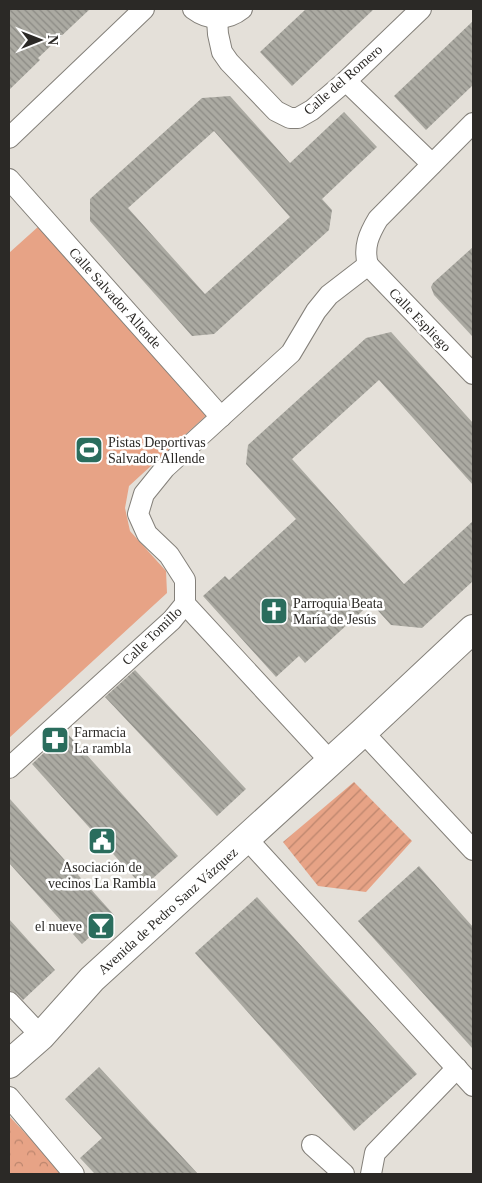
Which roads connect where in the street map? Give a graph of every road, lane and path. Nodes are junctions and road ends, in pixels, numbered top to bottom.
1 (144, 9) edge
2 (193, 9) edge
3 (242, 9) edge
4 (421, 9) edge
5 (217, 19) junction
6 (346, 81) junction
7 (473, 123) edge
8 (9, 138) edge
9 (432, 164) junction
10 (9, 179) edge
11 (368, 265) junction
12 (473, 374) edge
13 (221, 417) junction
14 (185, 604) junction
15 (473, 629) edge
16 (363, 732) junction
17 (331, 762) junction
18 (9, 768) edge
19 (247, 839) junction
20 (473, 850) edge
21 (9, 1002) edge
22 (41, 1036) junction
23 (9, 1064) edge
24 (457, 1068) junction
25 (473, 1086) edge
26 (9, 1097) edge
27 (312, 1146) dead end
28 (74, 1174) edge
29 (344, 1174) edge
30 (371, 1174) edge

1 - 8 street
2 - 5 street
3 - 5 street
4 - 6 street, Calle del Romero
5 - 6 street, Calle del Romero
6 - 9 street
7 - 9 street
9 - 11 street
10 - 13 street, Calle Salvador Allende
11 - 12 street, Calle Espliego
11 - 13 street, Calle Tomillo
13 - 14 street, Calle Tomillo
14 - 17 street
14 - 18 street, Calle Tomillo
15 - 16 street, Avenida de Pedro Sanz Vázquez
16 - 17 street, Avenida de Pedro Sanz Vázquez
16 - 20 street
17 - 19 street, Avenida de Pedro Sanz Vázquez
19 - 22 street, Avenida de Pedro Sanz Vázquez
19 - 24 street
21 - 22 street
22 - 23 street, Avenida de Pedro Sanz Vázquez
24 - 25 street
24 - 30 street
26 - 28 street
27 - 29 street

